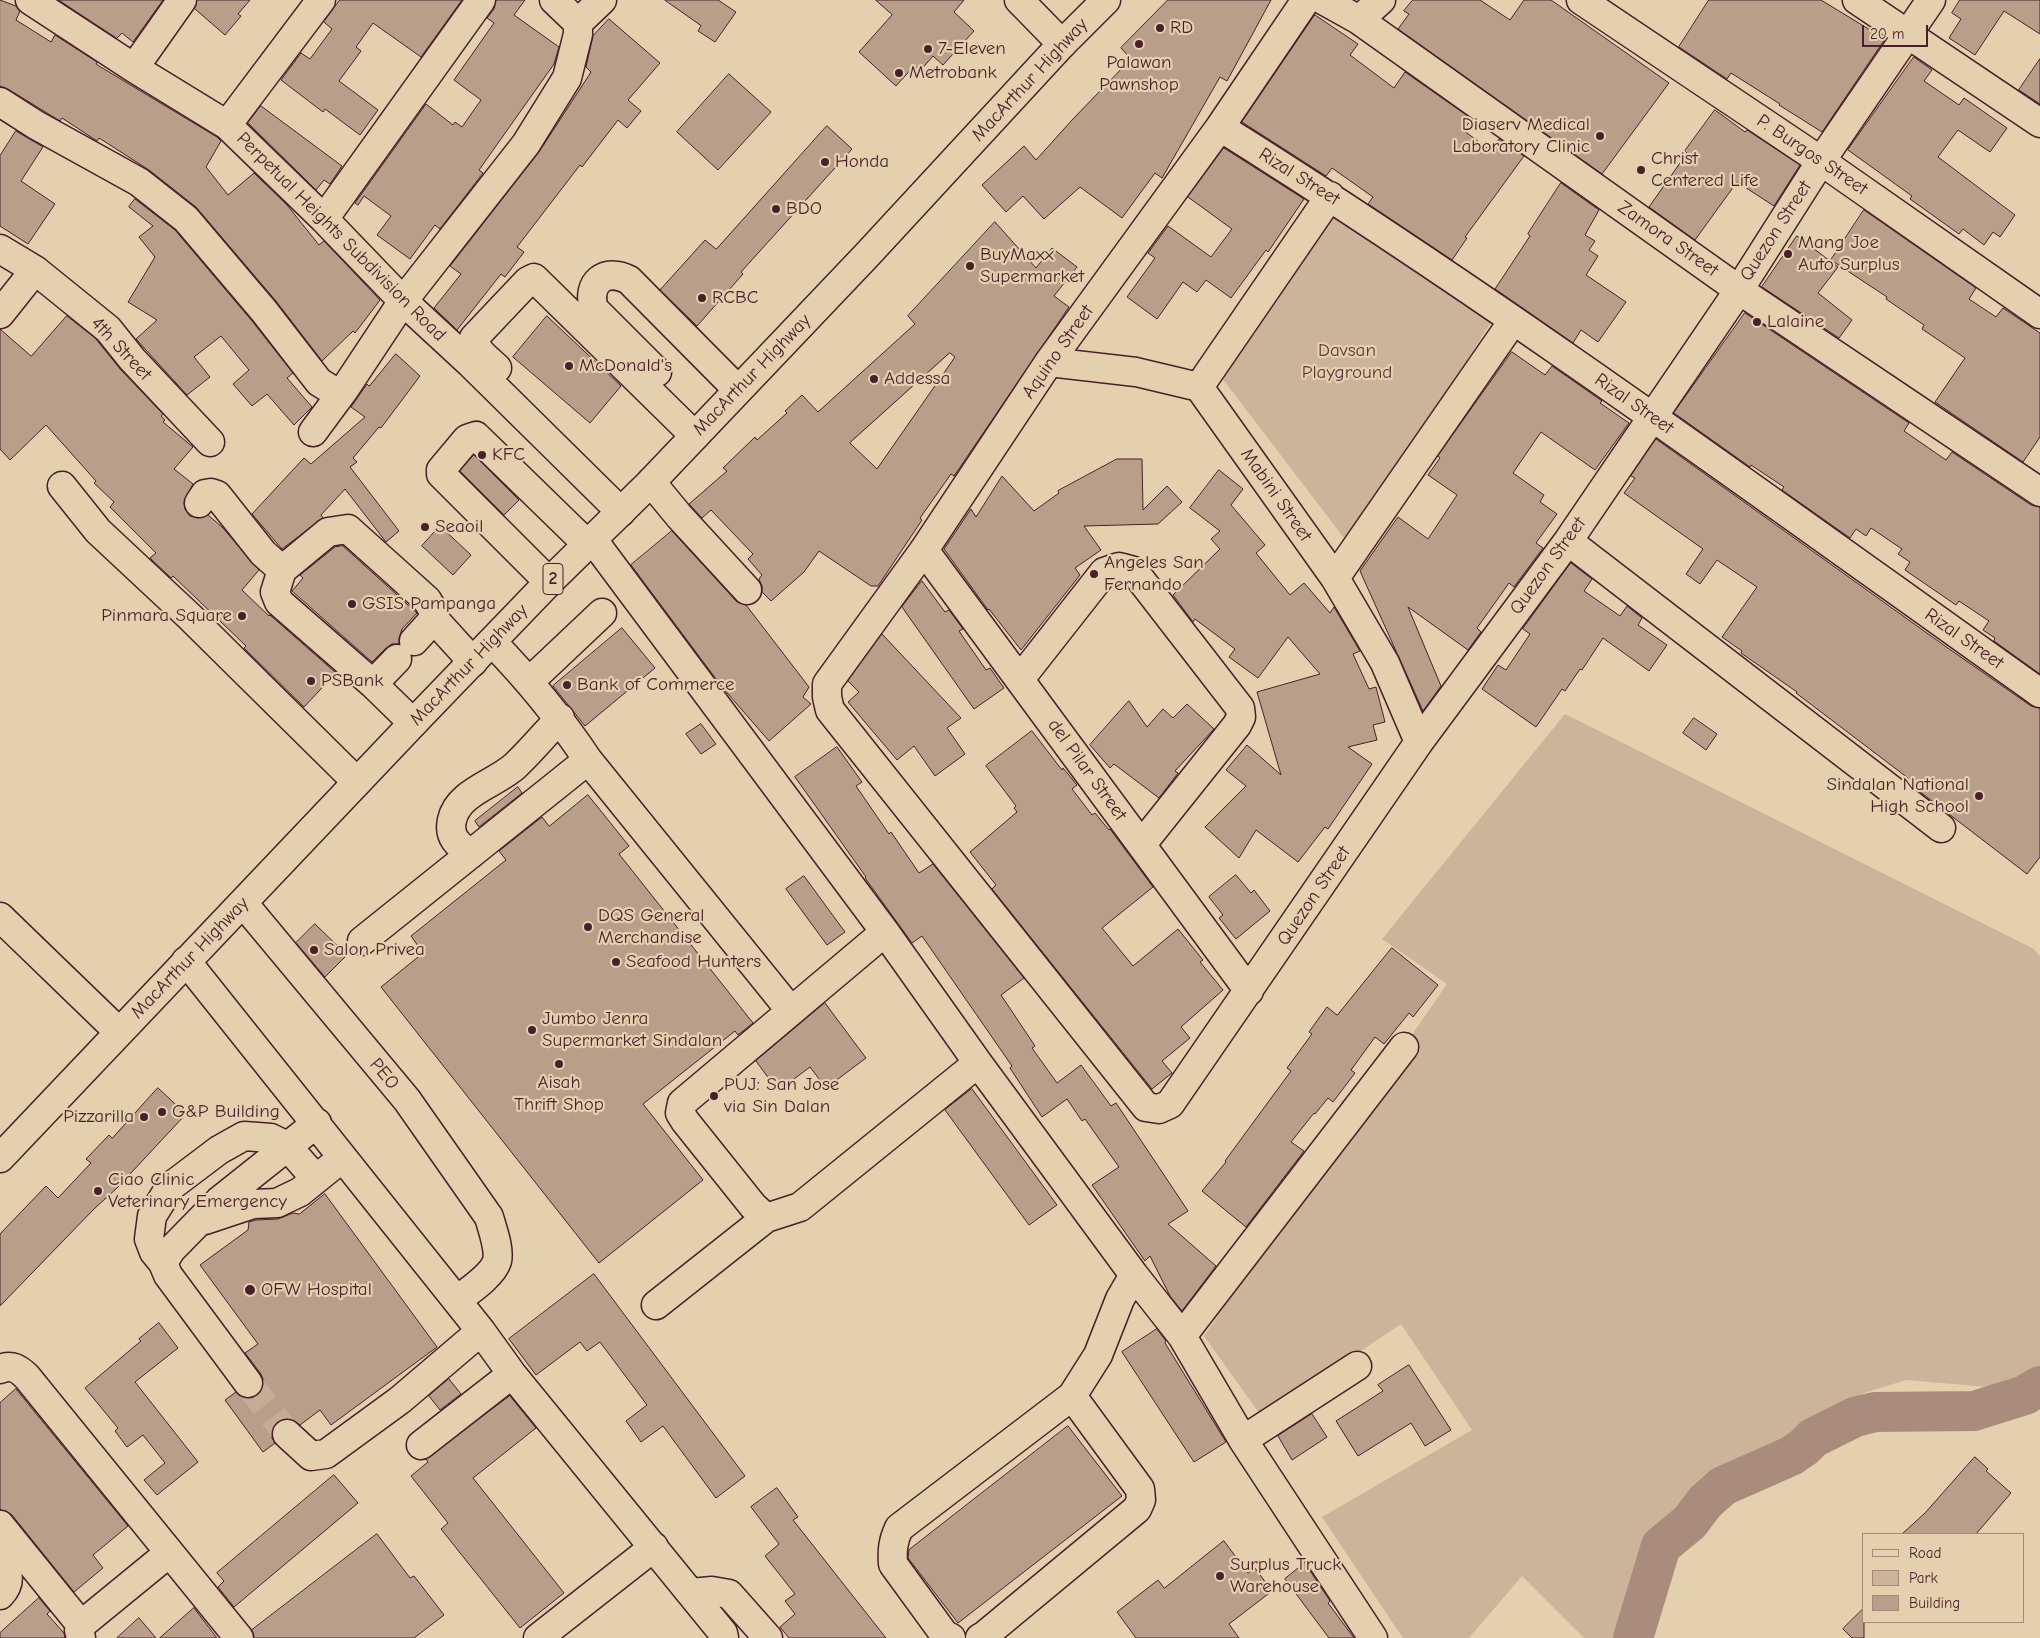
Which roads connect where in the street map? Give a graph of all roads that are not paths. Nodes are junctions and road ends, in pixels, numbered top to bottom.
1 (33, 0) edge
2 (182, 0) edge
3 (321, 0) edge
4 (481, 0) edge
5 (554, 0) edge
6 (602, 0) edge
7 (1019, 0) edge
8 (1106, 0) edge
9 (1306, 0) edge
10 (1323, 0) edge
11 (1381, 0) edge
12 (1581, 0) edge
13 (1857, 0) edge
14 (1931, 0) edge
15 (1359, 20) junction
16 (578, 23) junction
17 (1909, 34) junction
18 (1062, 44) junction
19 (134, 68) junction
20 (0, 102) edge
21 (2040, 123) edge
22 (228, 125) junction
23 (1220, 127) junction
24 (1821, 161) junction
25 (1330, 196) junction
26 (324, 219) junction
27 (0, 249) edge
28 (35, 270) junction
29 (1739, 290) junction
30 (404, 301) junction
31 (0, 314) edge
32 (2040, 314) edge
33 (1513, 321) junction
34 (1049, 362) junction
35 (1199, 386) junction
36 (344, 390) junction
37 (738, 390) junction
38 (1652, 417) junction
39 (701, 429) junction
40 (313, 432) dead end
41 (210, 442) dead end
42 (651, 482) junction
43 (62, 486) dead end
44 (2040, 492) edge
45 (199, 503) dead end
46 (626, 507) junction
47 (1568, 541) junction
48 (590, 542) junction
49 (924, 550) junction
50 (282, 570) junction
51 (1335, 578) junction
52 (550, 582) junction
53 (747, 590) dead end
54 (602, 613) dead end
55 (434, 619) junction
56 (492, 642) junction
57 (472, 662) junction
58 (1020, 679) junction
59 (530, 681) junction
60 (373, 684) junction
61 (2040, 693) edge
62 (560, 718) junction
63 (413, 723) junction
64 (1419, 742) junction
65 (588, 760) junction
66 (514, 767) junction
67 (357, 782) junction
68 (539, 799) junction
69 (1941, 828) dead end
70 (1142, 844) junction
71 (471, 854) junction
72 (243, 903) junction
73 (0, 917) edge
74 (885, 932) junction
75 (362, 941) dead end
76 (186, 961) junction
77 (1249, 991) junction
78 (791, 1011) junction
79 (119, 1032) junction
80 (1404, 1047) dead end
81 (978, 1063) junction
82 (1146, 1107) joint
83 (317, 1123) junction
84 (287, 1146) junction
85 (344, 1157) junction
86 (0, 1158) edge
87 (316, 1179) junction
88 (766, 1218) junction
89 (198, 1222) junction
90 (163, 1263) junction
91 (1134, 1276) junction
92 (457, 1300) junction
93 (656, 1305) dead end
94 (481, 1331) junction
95 (1182, 1336) junction
96 (1357, 1366) dead end
97 (0, 1369) edge
98 (512, 1374) junction
99 (248, 1383) tunnel mouth
100 (1072, 1396) junction
101 (287, 1434) tunnel mouth
102 (1243, 1440) junction
103 (421, 1445) dead end
104 (0, 1525) edge
105 (654, 1546) junction
106 (169, 1553) junction
107 (0, 1560) edge
108 (691, 1593) junction
109 (0, 1595) edge
110 (81, 1631) edge
111 (239, 1638) edge
112 (538, 1638) edge
113 (724, 1638) edge
114 (768, 1638) edge
115 (951, 1638) edge
116 (980, 1638) edge
117 (1373, 1638) edge

1 - 19 main road, Perpetual Heights Subdivision Road
2 - 19 main road
3 - 22 main road
4 - 26 main road
5 - 16 main road
6 - 16 main road
7 - 18 main road
8 - 18 main road, MacArthur Highway / 2
9 - 23 main road, Aquino Street
10 - 15 main road, Zamora Street
11 - 15 main road
12 - 24 main road, P. Burgos Street
13 - 17 main road
14 - 17 main road, Quezon Street
15 - 29 main road, Zamora Street
16 - 30 main road
17 - 21 main road
17 - 24 main road, Quezon Street
18 - 37 main road, MacArthur Highway / 2
19 - 22 main road, Perpetual Heights Subdivision Road
20 - 36 main road
22 - 26 main road, Perpetual Heights Subdivision Road
23 - 25 main road, Rizal Street
23 - 34 main road, Aquino Street
24 - 29 main road, Quezon Street
24 - 32 main road, P. Burgos Street
25 - 33 main road, Rizal Street
25 - 35 main road
26 - 30 main road, Perpetual Heights Subdivision Road
27 - 28 main road, 4th Street
28 - 31 main road
28 - 41 main road, 4th Street
29 - 38 main road, Quezon Street
29 - 44 main road, Zamora Street
30 - 36 main road
30 - 46 main road, Perpetual Heights Subdivision Road
33 - 38 main road, Rizal Street
33 - 51 main road
34 - 35 main road
34 - 49 main road, Aquino Street
35 - 51 main road, Mabini Street
36 - 40 main road
37 - 39 main road, MacArthur Highway / 2
37 - 39 main road
38 - 47 main road, Quezon Street
38 - 61 main road, Rizal Street
39 - 42 main road, MacArthur Highway / 2
39 - 46 main road
42 - 46 main road, MacArthur Highway / 2
42 - 53 main road
43 - 67 main road
45 - 50 main road
46 - 48 main road, MacArthur Highway / 2
47 - 64 main road, Quezon Street
47 - 69 main road
48 - 52 main road, MacArthur Highway / 2
48 - 52 main road
48 - 74 main road
49 - 58 main road, del Pilar Street
49 - 82 main road, Aquino Street
50 - 55 main road
50 - 60 main road
51 - 64 main road, Mabini Street
52 - 56 main road, MacArthur Highway / 2
54 - 59 main road
55 - 57 main road
55 - 60 main road
56 - 57 main road, MacArthur Highway / 2
56 - 59 main road
57 - 63 main road, MacArthur Highway / 2
58 - 70 main road, del Pilar Street
58 - 70 main road
59 - 62 main road
60 - 63 main road
62 - 65 main road
62 - 66 main road
63 - 67 main road, MacArthur Highway / 2
64 - 77 main road, Quezon Street
65 - 68 main road
65 - 78 main road
66 - 68 main road
66 - 71 main road
67 - 72 main road, MacArthur Highway / 2
68 - 71 main road
70 - 77 main road, del Pilar Street
71 - 75 main road
72 - 76 main road, MacArthur Highway / 2
72 - 92 main road, PEO
73 - 79 main road
74 - 78 main road
74 - 81 main road
76 - 79 main road, MacArthur Highway / 2
76 - 83 main road
77 - 82 main road, Quezon Street
78 - 88 main road
79 - 86 main road, MacArthur Highway / 2
80 - 95 main road
81 - 88 main road
81 - 91 main road
83 - 84 main road
83 - 85 main road
84 - 87 main road
84 - 89 main road
84 - 90 main road
85 - 87 main road
85 - 92 main road
87 - 89 main road
88 - 93 main road
89 - 90 main road
90 - 99 main road
91 - 95 main road
91 - 100 main road
92 - 94 main road
94 - 98 main road
94 - 101 main road
95 - 102 main road
96 - 102 main road
97 - 106 main road
98 - 103 main road
98 - 105 main road
100 - 115 main road
100 - 116 main road
102 - 117 main road
104 - 110 main road
105 - 108 main road
105 - 112 main road
106 - 110 main road
106 - 111 main road
107 - 109 main road
108 - 113 main road
108 - 114 main road

